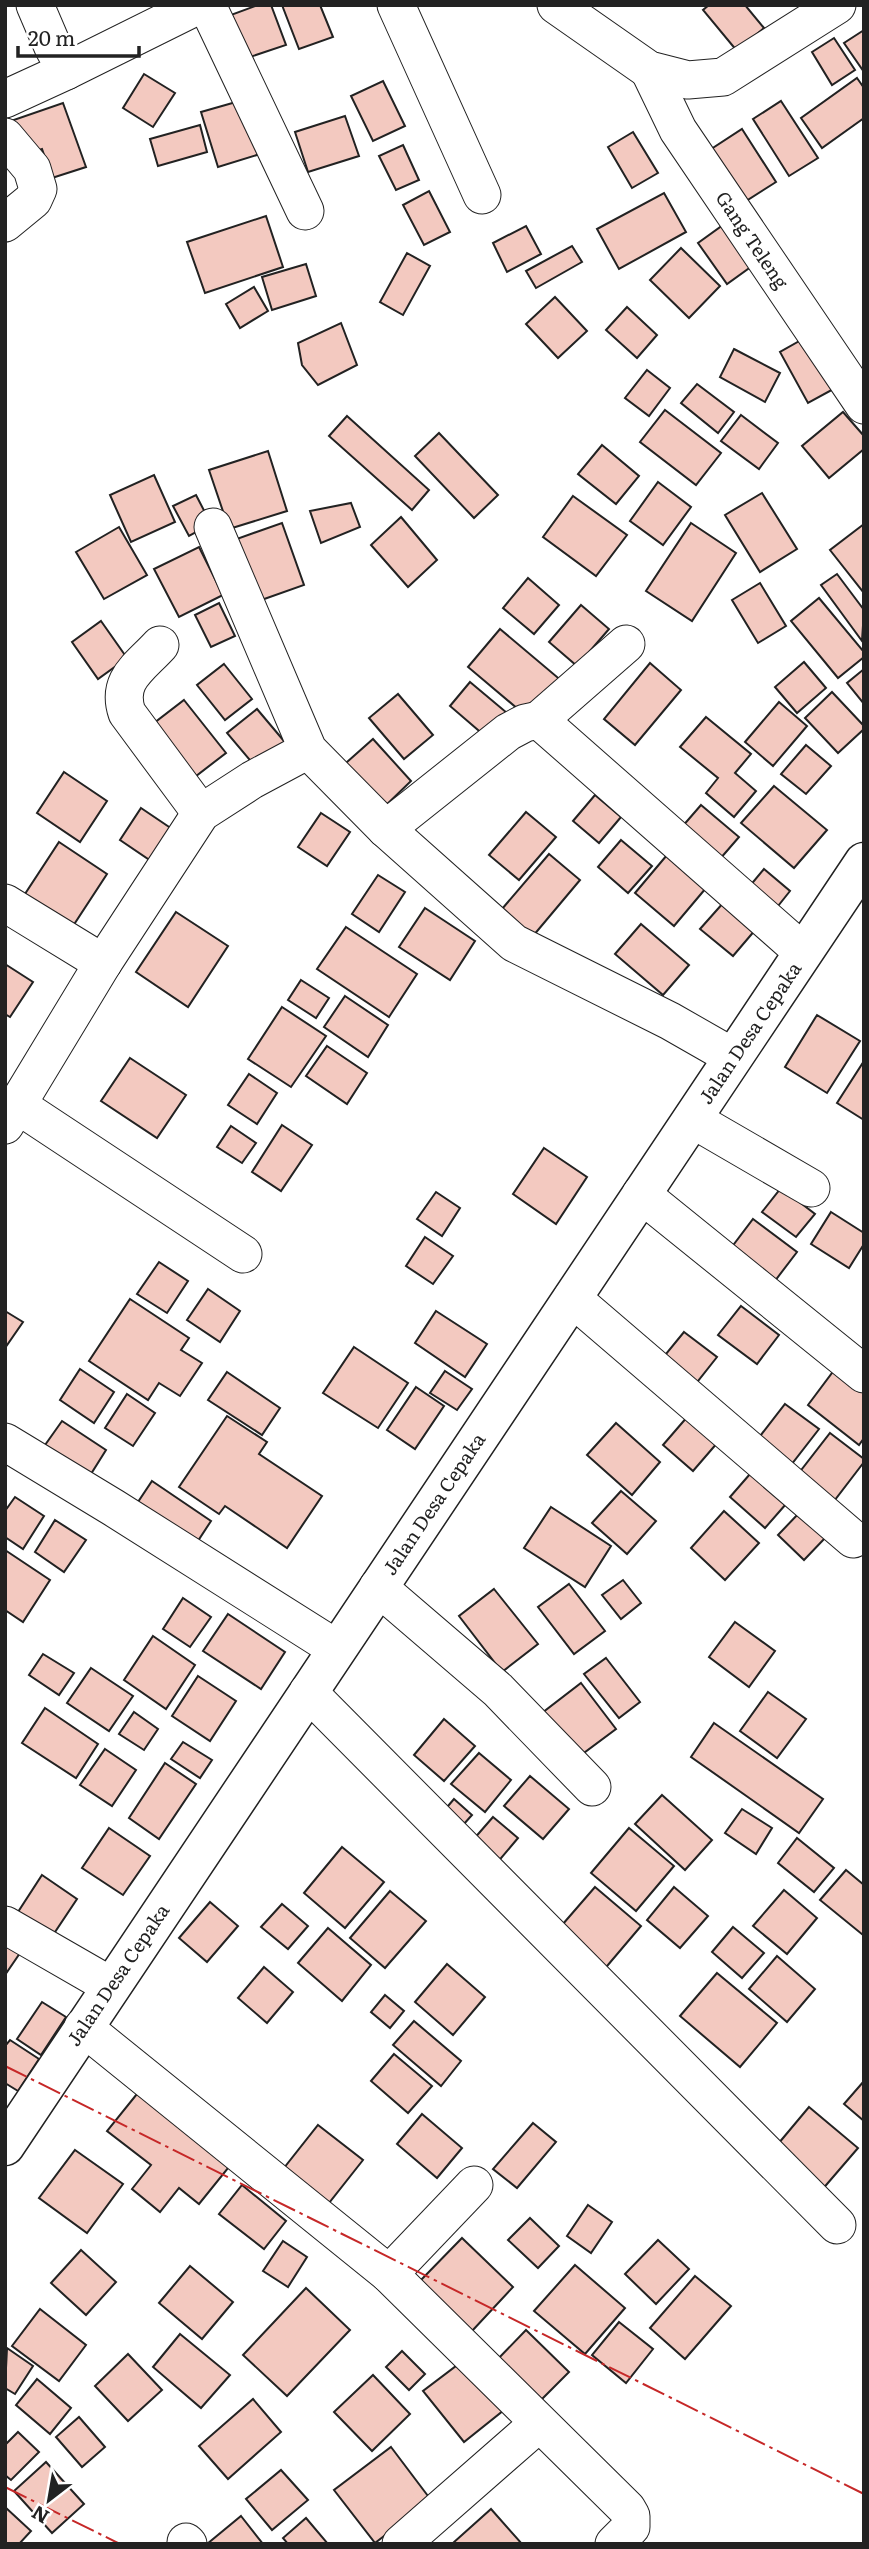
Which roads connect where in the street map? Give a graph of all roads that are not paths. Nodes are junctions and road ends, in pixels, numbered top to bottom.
1 (35, 5) edge
2 (199, 5) edge
3 (207, 5) edge
4 (396, 5) edge
5 (556, 5) edge
6 (837, 5) edge
7 (649, 69) junction
8 (66, 71) junction
9 (5, 99) edge
10 (5, 137) edge
11 (482, 195) dead end
12 (305, 211) dead end
13 (5, 223) edge
14 (864, 405) edge
15 (214, 527) dead end
16 (160, 645) dead end
17 (626, 645) dead end
18 (539, 720) junction
19 (307, 750) junction
20 (201, 813) junction
21 (386, 829) junction
22 (859, 880) edge
23 (5, 903) edge
24 (803, 953) junction
25 (103, 963) junction
26 (733, 1057) junction
27 (12, 1115) edge
28 (692, 1119) junction
29 (811, 1188) dead end
30 (641, 1194) junction
31 (243, 1254) dead end
32 (572, 1298) junction
33 (864, 1374) edge
34 (5, 1442) edge
35 (853, 1539) dead end
36 (378, 1587) junction
37 (337, 1649) junction
38 (308, 1692) junction
39 (592, 1787) dead end
40 (5, 1925) edge
41 (111, 1986) junction
42 (83, 2027) junction
43 (5, 2146) edge
44 (474, 2185) dead end
45 (837, 2225) dead end
46 (389, 2274) junction
47 (538, 2424) junction
48 (401, 2544) edge
49 (614, 2544) edge

1 - 8 street
2 - 8 street
3 - 12 street
4 - 11 street
5 - 7 street
6 - 7 street
7 - 14 street, Gang Teleng
8 - 9 street
10 - 13 street
15 - 19 street
16 - 20 street
17 - 18 street
18 - 21 street
18 - 24 street
19 - 20 street
19 - 21 street
20 - 25 street
21 - 26 street
22 - 24 street, Jalan Desa Cepaka
23 - 25 street
24 - 26 street, Jalan Desa Cepaka
25 - 27 street
26 - 28 street, Jalan Desa Cepaka
27 - 31 street
28 - 29 street
28 - 30 street, Jalan Desa Cepaka
30 - 32 street, Jalan Desa Cepaka
30 - 33 street
32 - 35 street
32 - 36 street, Jalan Desa Cepaka
34 - 37 street
36 - 37 street, Jalan Desa Cepaka
36 - 39 street
37 - 38 street, Jalan Desa Cepaka
38 - 41 street, Jalan Desa Cepaka
38 - 45 street
40 - 41 street
41 - 42 street, Jalan Desa Cepaka
42 - 43 street, Jalan Desa Cepaka
42 - 46 street
44 - 46 street
46 - 47 street
47 - 48 street
47 - 49 street

